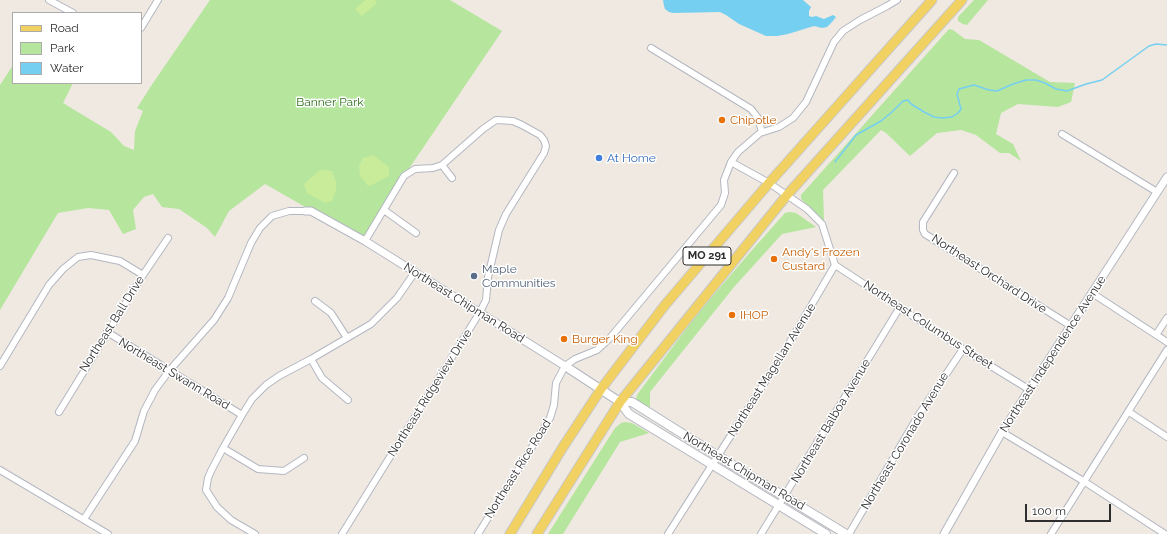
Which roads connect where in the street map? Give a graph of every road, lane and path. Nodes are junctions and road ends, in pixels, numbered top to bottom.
1 (49, 0) edge
2 (158, 0) edge
3 (897, 0) edge
4 (932, 0) edge
5 (962, 0) edge
6 (71, 12) edge
7 (142, 26) edge
8 (651, 48) dead end
9 (762, 132) junction
10 (1062, 134) dead end
11 (731, 162) junction
12 (442, 165) junction
13 (954, 173) dead end
14 (1167, 177) edge
15 (452, 178) dead end
16 (769, 183) junction
17 (1157, 192) junction
18 (787, 195) junction
19 (384, 210) junction
20 (305, 211) joint
21 (416, 233) dead end
22 (168, 238) dead end
23 (365, 241) junction
24 (835, 265) junction
25 (415, 272) junction
26 (143, 275) junction
27 (1092, 293) junction
28 (315, 301) dead end
29 (900, 307) junction
30 (480, 312) junction
31 (1167, 318) edge
32 (1071, 326) junction
33 (107, 332) junction
34 (1156, 335) junction
35 (347, 338) junction
36 (1167, 342) edge
37 (963, 349) junction
38 (1167, 350) edge
39 (311, 359) junction
40 (0, 366) edge
41 (566, 366) junction
42 (169, 371) junction
43 (601, 389) junction
44 (1030, 390) junction
45 (348, 400) dead end
46 (620, 402) junction
47 (58, 412) dead end
48 (1129, 412) junction
49 (242, 414) junction
50 (677, 430) junction
51 (1002, 432) junction
52 (1167, 437) edge
53 (671, 440) junction
54 (223, 448) junction
55 (718, 456) junction
56 (304, 458) dead end
57 (713, 465) junction
58 (0, 470) edge
59 (1085, 482) junction
60 (785, 496) junction
61 (779, 505) junction
62 (84, 519) junction
63 (108, 534) edge
64 (255, 534) edge
65 (342, 534) edge
66 (478, 534) edge
67 (510, 534) edge
68 (537, 534) edge
69 (668, 534) edge
70 (761, 534) edge
71 (826, 534) edge
72 (848, 534) edge
73 (944, 534) edge
74 (1051, 534) edge
75 (1165, 534) edge

1 - 6 street
2 - 7 street
3 - 9 street, Northeast Rice Road
4 - 16 main road, MO 291
5 - 18 main road, MO 291
8 - 9 street
9 - 11 street, Northeast Rice Road
10 - 17 street
11 - 16 street
11 - 41 street, Northeast Rice Road
12 - 15 street
12 - 19 street
12 - 30 street, Northeast Ridgeview Drive
13 - 32 street, Northeast Orchard Drive
14 - 17 street, Northeast Independence Avenue
16 - 18 street
16 - 43 main road, MO 291
17 - 27 street, Northeast Independence Avenue
18 - 24 street
18 - 46 main road, MO 291
19 - 21 street
19 - 23 street
20 - 23 street, Northeast Chipman Road
20 - 42 street
22 - 26 street, Northeast Ball Drive
23 - 25 street, Northeast Chipman Road
24 - 29 street, Northeast Columbus Street
24 - 55 street, Northeast Magellan Avenue
25 - 30 street, Northeast Chipman Road
25 - 35 street
26 - 33 street, Northeast Ball Drive
26 - 40 street
27 - 32 street, Northeast Independence Avenue
27 - 34 street
28 - 35 street
29 - 37 street, Northeast Columbus Street
29 - 60 street, Northeast Balboa Avenue
30 - 41 street, Northeast Chipman Road
30 - 65 street, Northeast Ridgeview Drive
31 - 34 street
32 - 44 street, Northeast Independence Avenue
33 - 42 street, Northeast Swann Road
33 - 47 street, Northeast Ball Drive
34 - 36 street
35 - 39 street
37 - 44 street, Northeast Columbus Street
37 - 72 street, Northeast Coronado Avenue
38 - 48 street
39 - 45 street
39 - 49 street
41 - 43 main road, Northeast Chipman Road
41 - 66 street, Northeast Rice Road
42 - 49 street, Northeast Swann Road
42 - 62 street
43 - 46 main road, Northeast Chipman Road
43 - 67 main road, MO 291
44 - 51 street, Northeast Independence Avenue
46 - 50 main road, Northeast Chipman Road
46 - 53 main road, Northeast Chipman Road
46 - 68 main road, MO 291
48 - 52 street
48 - 59 street
49 - 54 street
50 - 53 main road
50 - 55 main road, Northeast Chipman Road
51 - 59 street
51 - 73 street, Northeast Independence Avenue
53 - 57 main road, Northeast Chipman Road
54 - 56 street
54 - 64 street
55 - 57 street, Northeast Magellan Avenue
55 - 60 main road, Northeast Chipman Road
57 - 61 main road, Northeast Chipman Road
57 - 69 street, Northeast Magellan Avenue
58 - 62 street
59 - 74 street
59 - 75 street
60 - 61 street, Northeast Balboa Avenue
60 - 72 main road, Northeast Chipman Road
61 - 70 street, Northeast Balboa Avenue
61 - 71 main road, Northeast Chipman Road
62 - 63 street

